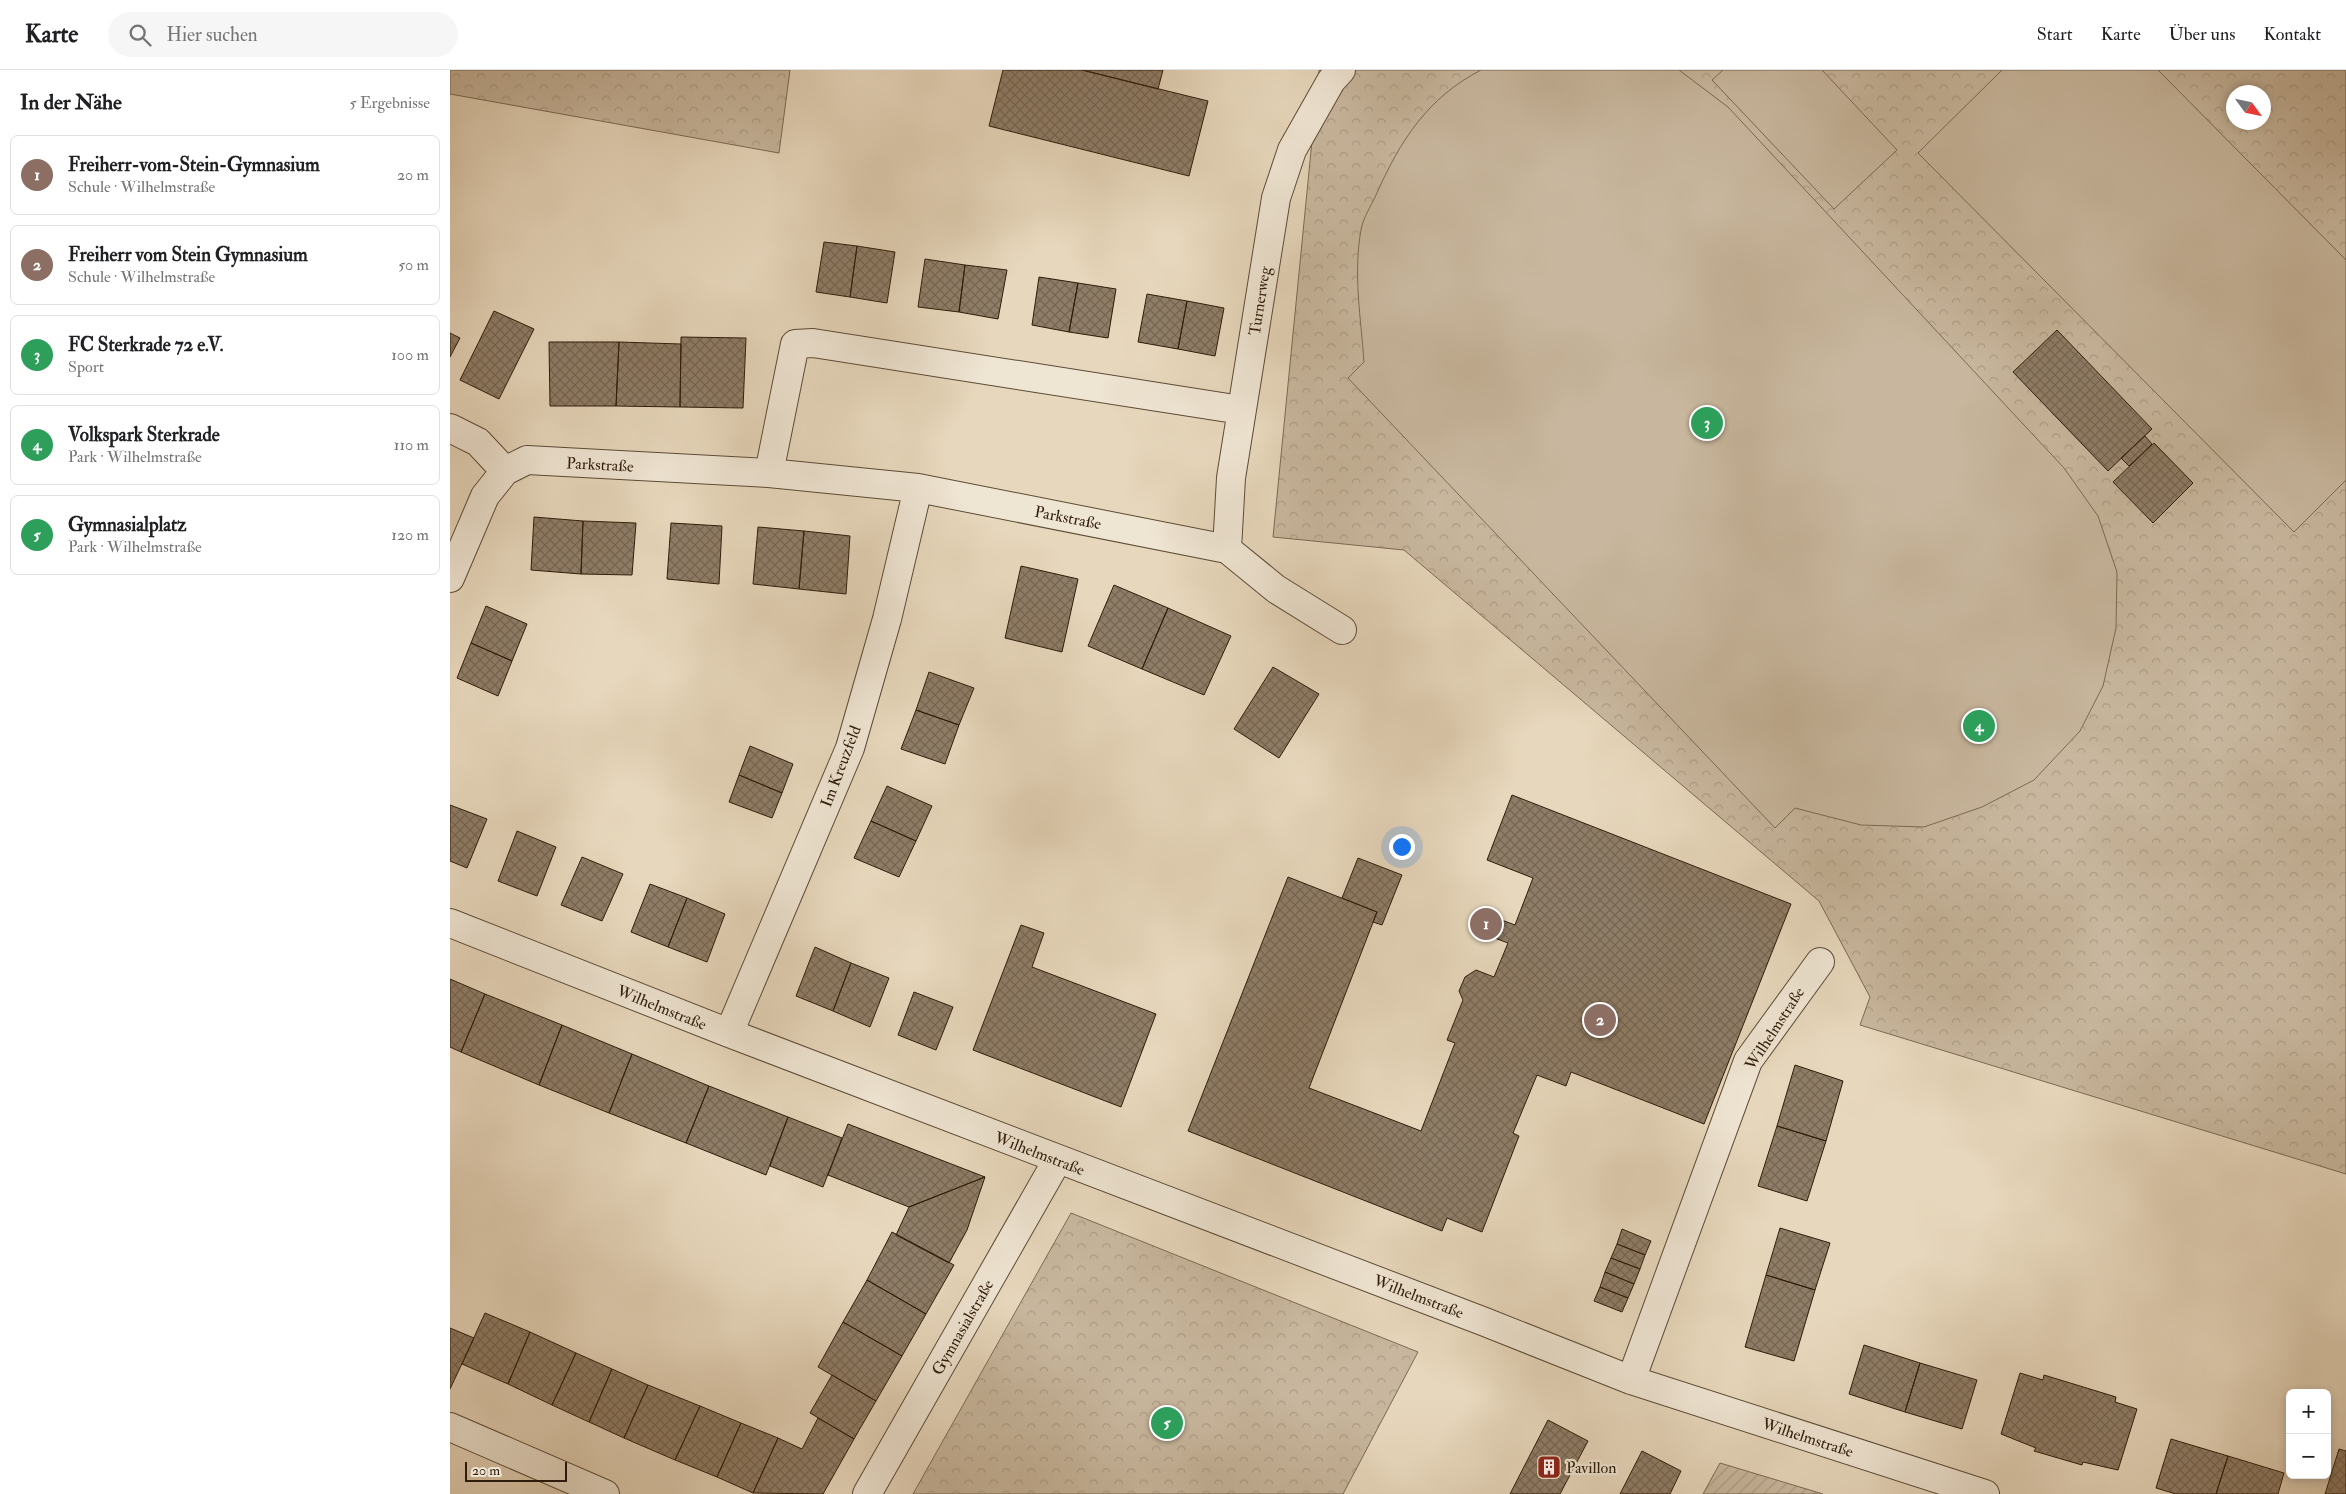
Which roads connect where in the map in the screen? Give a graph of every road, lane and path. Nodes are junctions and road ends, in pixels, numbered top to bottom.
1 (1341, 70) edge
2 (1241, 410) junction
3 (450, 428) edge
4 (505, 471) junction
5 (769, 473) junction
6 (918, 488) junction
7 (1227, 549) junction
8 (450, 578) edge
9 (1342, 630) dead end
10 (450, 923) edge
11 (1820, 962) dead end
12 (729, 1033) junction
13 (1058, 1159) junction
14 (1631, 1380) junction
15 (450, 1427) edge
16 (605, 1494) edge
17 (867, 1494) edge
18 (1985, 1494) edge

1 - 2 street, Turnerweg
2 - 5 street
2 - 7 street, Turnerweg
3 - 4 street
4 - 5 street, Parkstraße
4 - 8 street
5 - 6 street, Parkstraße
6 - 7 street, Parkstraße
6 - 12 street, Im Kreuzfeld
7 - 9 street, Parkstraße
10 - 12 street, Wilhelmstraße
11 - 14 street, Wilhelmstraße
12 - 13 street, Wilhelmstraße
13 - 14 street, Wilhelmstraße
13 - 17 street, Gymnasialstraße
14 - 18 street, Wilhelmstraße
15 - 16 street

